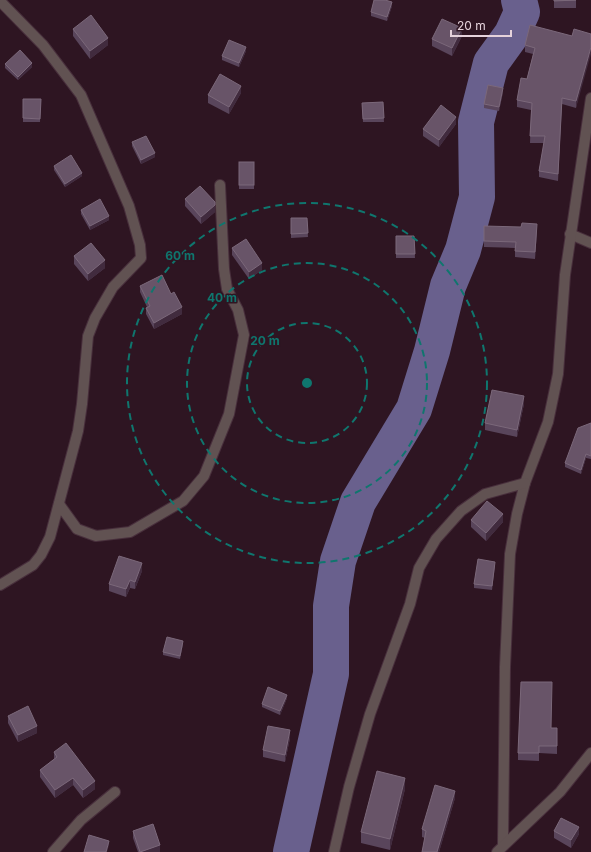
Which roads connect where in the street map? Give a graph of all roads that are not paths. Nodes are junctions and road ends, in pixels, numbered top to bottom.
1 (0, 0) edge
2 (591, 98) edge
3 (220, 185) dead end
4 (570, 234) junction
5 (591, 243) edge
6 (525, 482) junction
7 (60, 504) junction
8 (0, 586) edge
9 (591, 753) edge
10 (115, 792) dead end
11 (500, 848) edge
12 (53, 852) edge
13 (334, 852) edge

1 - 7 street
2 - 4 street
3 - 7 street
4 - 5 street
4 - 6 street
6 - 11 street
6 - 13 street
7 - 8 street
9 - 11 street
10 - 12 street

